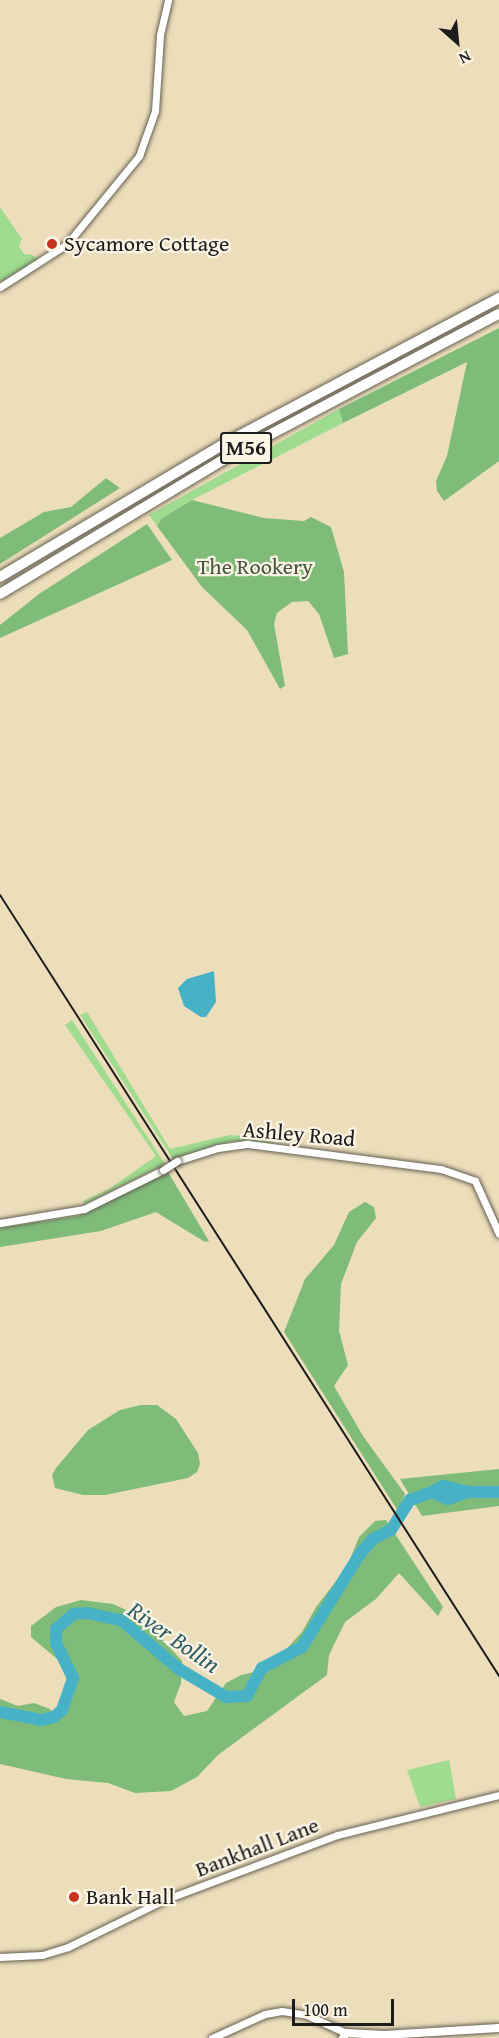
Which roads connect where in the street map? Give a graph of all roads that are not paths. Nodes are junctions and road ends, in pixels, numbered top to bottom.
1 (168, 0) edge
2 (0, 287) edge
3 (499, 298) edge
4 (499, 314) edge
5 (0, 577) edge
6 (0, 594) edge
7 (0, 1223) edge
8 (499, 1234) edge
9 (499, 1795) edge
10 (0, 1957) edge
11 (499, 2028) edge
12 (345, 2035) edge
13 (212, 2038) edge

1 - 2 street
3 - 5 highway, M56
4 - 6 highway, M56
7 - 8 street, Ashley Road, bridge
9 - 10 street, Bankhall Lane
11 - 12 main road
12 - 13 street

